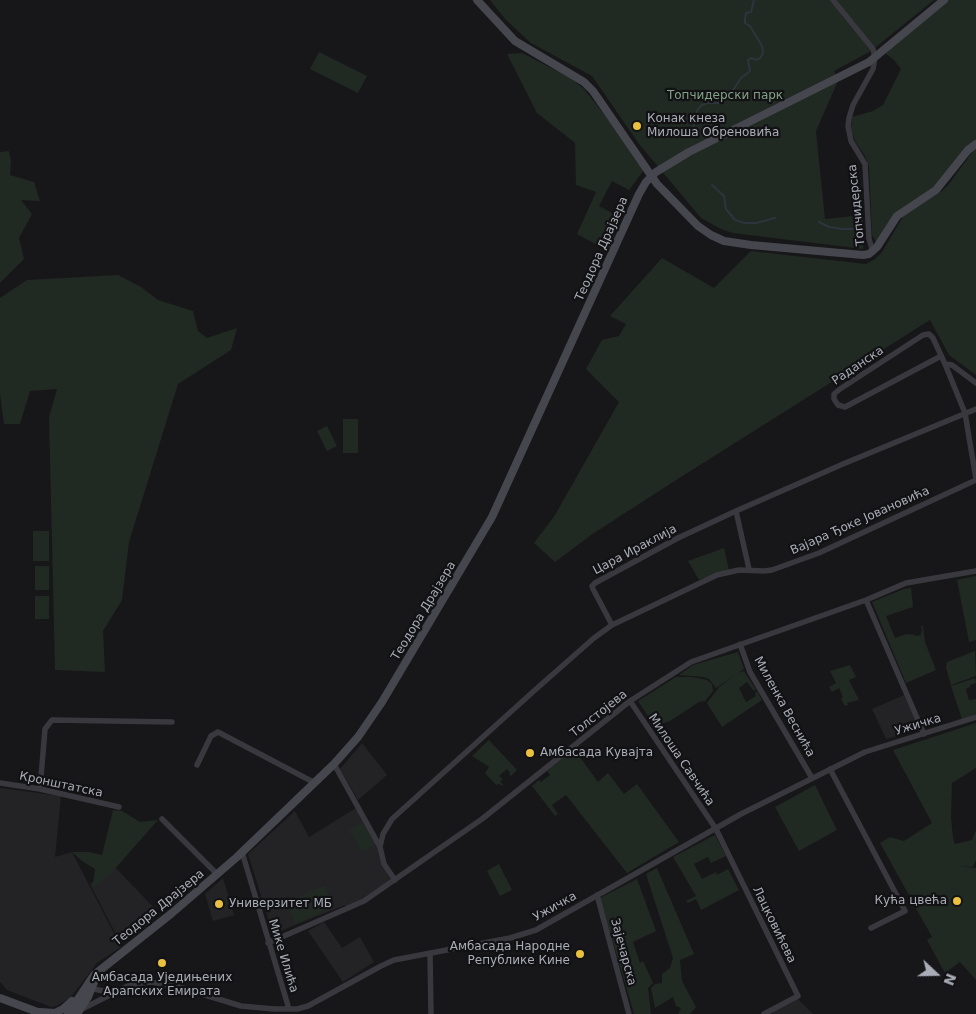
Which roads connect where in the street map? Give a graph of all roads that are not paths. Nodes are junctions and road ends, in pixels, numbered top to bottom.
1 (477, 0) edge
2 (833, 0) edge
3 (944, 0) edge
4 (875, 58) junction
5 (976, 144) edge
6 (652, 176) junction
7 (873, 252) junction
8 (941, 356) junction
9 (945, 364) junction
10 (976, 383) edge
11 (976, 409) edge
12 (965, 413) junction
13 (976, 479) edge
14 (736, 511) junction
15 (749, 570) junction
16 (976, 571) edge
17 (866, 600) junction
18 (612, 625) junction
19 (740, 644) junction
20 (630, 701) junction
21 (976, 717) edge
22 (172, 722) dead end
23 (924, 734) junction
24 (334, 764) junction
25 (197, 765) dead end
26 (830, 769) junction
27 (812, 778) junction
28 (315, 782) junction
29 (0, 783) edge
30 (40, 789) junction
31 (119, 807) dead end
32 (162, 818) dead end
33 (716, 829) junction
34 (380, 847) junction
35 (242, 852) junction
36 (217, 874) junction
37 (395, 880) junction
38 (597, 895) junction
39 (871, 928) dead end
40 (268, 942) junction
41 (430, 953) junction
42 (88, 989) junction
43 (121, 989) junction
44 (0, 998) edge
45 (78, 998) junction
46 (289, 1009) junction
47 (79, 1012) edge
48 (41, 1013) edge
49 (68, 1014) edge
50 (430, 1014) edge
51 (629, 1014) edge
52 (764, 1014) edge

1 - 6 main road
2 - 4 street
3 - 4 main road
4 - 6 main road
4 - 7 street, Топчидерска
5 - 7 main road
6 - 7 main road
6 - 24 main road, Теодора Драјзера
8 - 8 street, Раданска
8 - 9 street, Раданска
9 - 10 street
9 - 12 street, Раданска
11 - 12 street, Цара Ираклија
12 - 13 street, Раданска
12 - 14 street, Цара Ираклија
13 - 15 street, Вајара Ђоке Јовановића
14 - 15 street
14 - 18 street, Цара Ираклија
15 - 18 street, Вајара Ђоке Јовановића
16 - 17 street, Толстојева
17 - 19 street, Толстојева
17 - 23 street
18 - 34 street
19 - 20 street, Толстојева
19 - 27 street, Миленка Веснића
20 - 33 street, Милоша Савчића
20 - 37 street, Толстојева
21 - 23 street, Ужичка
22 - 30 street
23 - 26 street, Ужичка
24 - 28 main road, Теодора Драјзера
24 - 34 street
25 - 28 street
26 - 27 street, Ужичка
26 - 39 street
27 - 33 street, Ужичка
28 - 35 main road, Теодора Драјзера
29 - 30 street, Кронштатска
30 - 31 street, Кронштатска
32 - 36 street
33 - 38 street, Ужичка
33 - 52 street, Лацковићева
34 - 37 street
35 - 36 main road, Теодора Драјзера
35 - 40 street, Мике Илића
36 - 42 main road, Теодора Драјзера
37 - 40 street, Толстојева
38 - 41 street, Ужичка
38 - 51 street, Зајечарска
40 - 46 street, Мике Илића
41 - 46 street, Ужичка
41 - 50 street
42 - 43 street, Ужичка
42 - 45 main road, Теодора Драјзера
42 - 47 main road, Теодора Драјзера
43 - 46 street, Ужичка
43 - 47 street, Ужичка
44 - 48 main road
45 - 48 main road
45 - 49 main road, Теодора Драјзера

